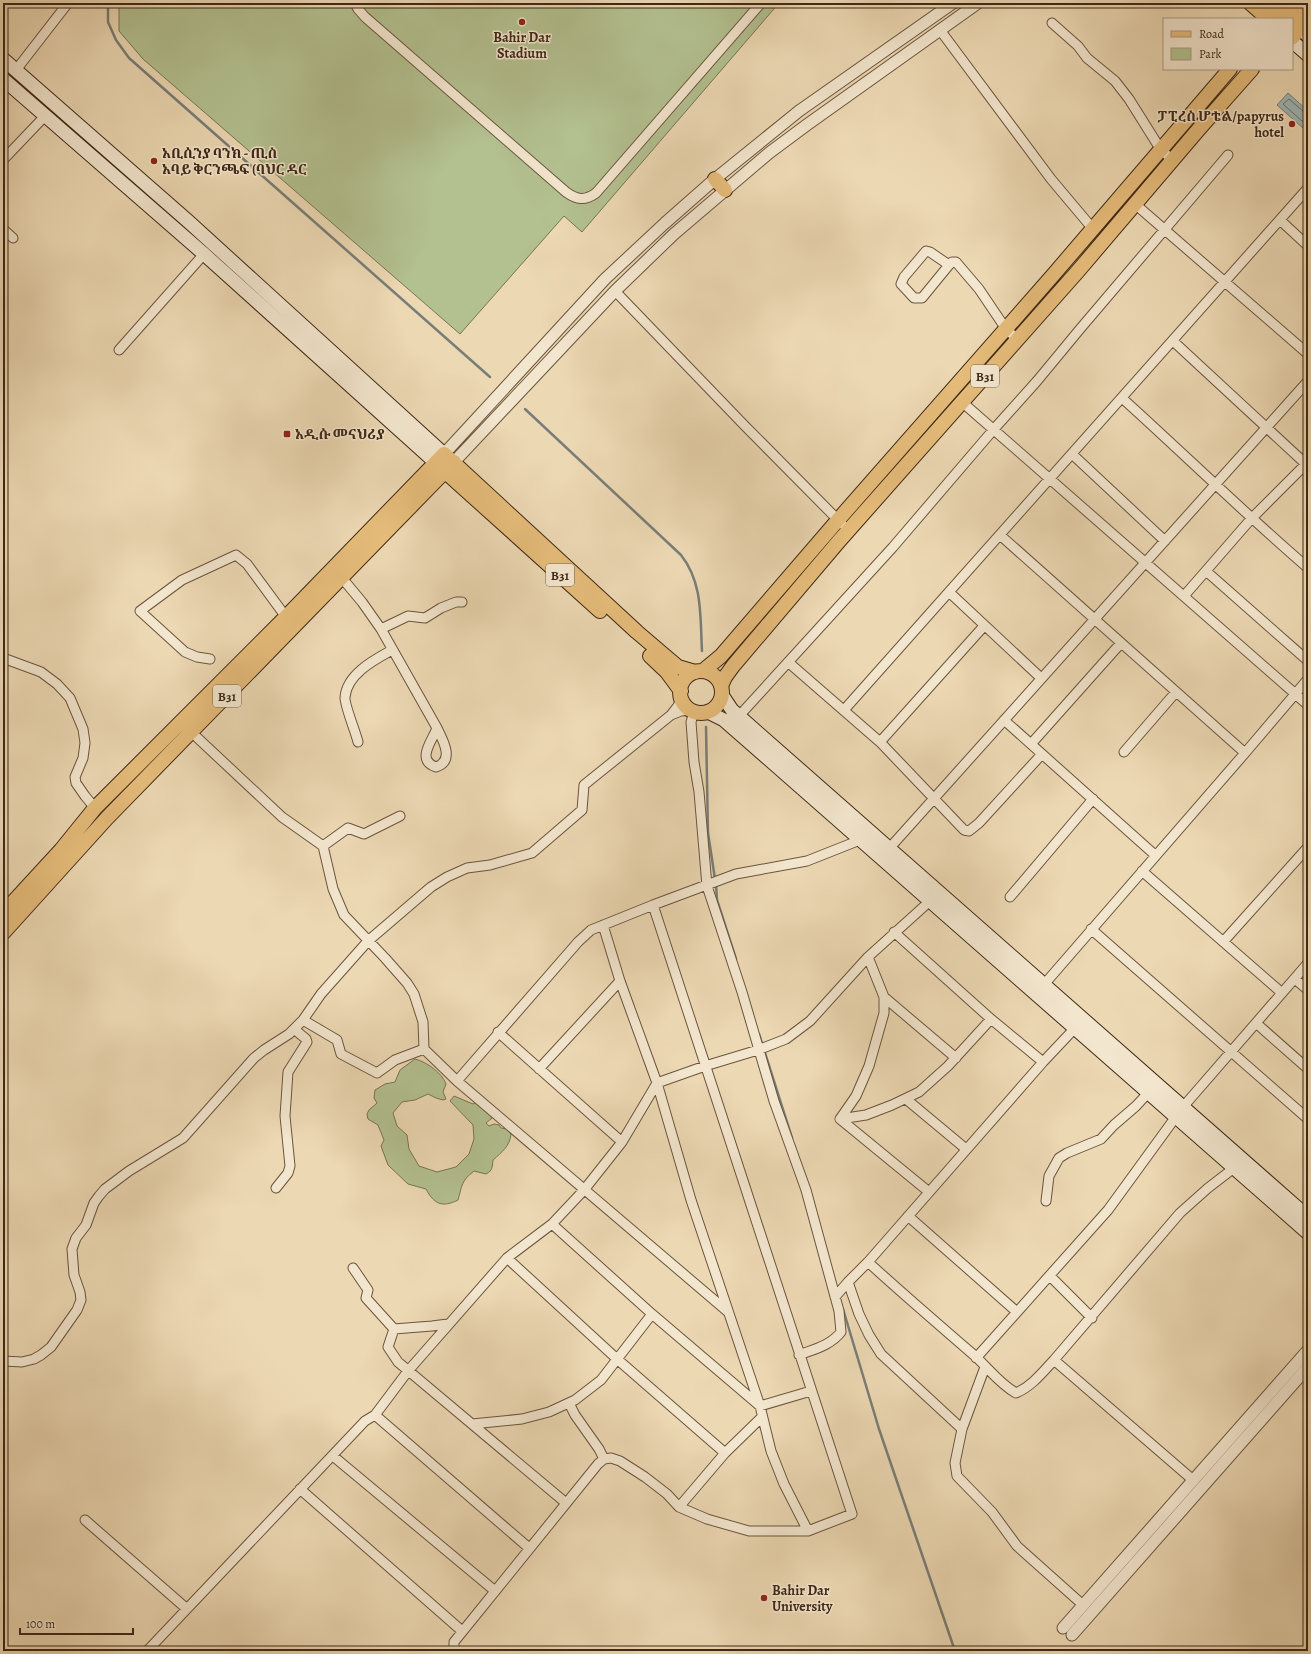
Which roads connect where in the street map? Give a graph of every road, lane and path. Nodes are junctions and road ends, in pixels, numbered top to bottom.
1 (355, 3) edge
2 (761, 3) edge
3 (953, 3) edge
4 (978, 3) edge
5 (1251, 3) edge
6 (1308, 3) edge
7 (65, 5) edge
8 (1290, 17) edge
9 (1266, 18) edge
10 (1052, 23) dead end
11 (940, 30) junction
12 (1293, 42) edge
13 (1308, 55) edge
14 (3, 59) edge
15 (16, 70) junction
16 (1229, 70) edge
17 (1251, 70) edge
18 (3, 79) edge
19 (45, 116) junction
20 (1161, 150) junction
21 (1228, 155) dead end
22 (3, 160) edge
23 (1173, 160) junction
24 (715, 179) junction
25 (1308, 188) edge
26 (725, 190) junction
27 (1135, 204) junction
28 (1280, 220) junction
29 (3, 229) edge
30 (1093, 229) junction
31 (1165, 230) junction
32 (13, 238) dead end
33 (1308, 246) edge
34 (204, 254) junction
35 (1066, 261) junction
36 (949, 265) junction
37 (1078, 271) junction
38 (1224, 282) junction
39 (615, 291) junction
40 (1006, 329) junction
41 (1017, 340) junction
42 (1173, 341) junction
43 (119, 350) dead end
44 (1308, 354) edge
45 (1308, 381) edge
46 (1122, 398) junction
47 (962, 402) junction
48 (1266, 427) junction
49 (994, 428) junction
50 (1072, 454) junction
51 (445, 463) junction
52 (1307, 464) edge
53 (1050, 479) junction
54 (1216, 483) junction
55 (1251, 519) junction
56 (838, 520) junction
57 (849, 530) junction
58 (1000, 535) junction
59 (1165, 541) junction
60 (1145, 562) junction
61 (1308, 568) edge
62 (1206, 571) junction
63 (342, 578) junction
64 (949, 592) junction
65 (1184, 596) junction
66 (462, 602) dead end
67 (286, 617) junction
68 (1094, 619) junction
69 (984, 626) junction
70 (381, 629) junction
71 (1121, 643) junction
72 (392, 650) junction
73 (3, 658) edge
74 (210, 659) dead end
75 (1308, 661) edge
76 (788, 662) junction
77 (699, 672) junction
78 (1041, 678) junction
79 (1308, 679) edge
80 (722, 691) junction
81 (1176, 692) junction
82 (681, 694) junction
83 (1295, 694) junction
84 (1308, 705) edge
85 (844, 710) junction
86 (692, 711) junction
87 (708, 712) junction
88 (671, 715) junction
89 (739, 716) junction
90 (1004, 720) junction
91 (181, 723) junction
92 (437, 728) dead end
93 (192, 733) junction
94 (358, 742) dead end
95 (880, 742) junction
96 (1031, 744) junction
97 (1124, 752) dead end
98 (1245, 753) junction
99 (1042, 754) junction
100 (934, 798) junction
101 (1093, 799) junction
102 (96, 808) junction
103 (400, 816) dead end
104 (860, 840) junction
105 (323, 846) junction
106 (1308, 847) edge
107 (885, 853) junction
108 (1155, 855) junction
109 (1142, 871) junction
110 (707, 886) junction
111 (1010, 897) dead end
112 (930, 901) junction
113 (653, 905) junction
114 (3, 913) edge
115 (961, 919) junction
116 (603, 925) junction
117 (1091, 930) junction
118 (894, 932) junction
119 (3, 933) edge
120 (368, 941) junction
121 (1223, 942) junction
122 (868, 957) junction
123 (1308, 963) edge
124 (1295, 978) junction
125 (620, 981) junction
126 (1040, 989) junction
127 (1308, 990) edge
128 (1282, 993) junction
129 (884, 997) junction
130 (303, 1020) junction
131 (991, 1020) junction
132 (1256, 1023) junction
133 (1075, 1028) junction
134 (294, 1029) junction
135 (498, 1032) junction
136 (424, 1049) junction
137 (759, 1050) junction
138 (1231, 1052) junction
139 (956, 1058) junction
140 (1043, 1062) junction
141 (705, 1066) junction
142 (540, 1069) junction
143 (1308, 1069) edge
144 (457, 1081) junction
145 (657, 1083) junction
146 (1148, 1093) junction
147 (906, 1099) junction
148 (1180, 1112) junction
149 (840, 1119) junction
150 (1308, 1119) edge
151 (622, 1142) junction
152 (966, 1149) junction
153 (1234, 1168) junction
154 (276, 1188) dead end
155 (584, 1190) junction
156 (929, 1192) junction
157 (1046, 1201) dead end
158 (908, 1216) junction
159 (1308, 1217) edge
160 (552, 1224) junction
161 (1308, 1233) edge
162 (507, 1258) junction
163 (868, 1262) junction
164 (353, 1268) dead end
165 (1050, 1276) junction
166 (848, 1282) junction
167 (835, 1297) junction
168 (727, 1311) junction
169 (1017, 1312) junction
170 (652, 1314) junction
171 (1092, 1318) junction
172 (448, 1324) junction
173 (394, 1329) junction
174 (1308, 1350) edge
175 (799, 1355) junction
176 (976, 1358) junction
177 (617, 1359) junction
178 (1054, 1360) junction
179 (3, 1361) edge
180 (985, 1367) junction
181 (1308, 1367) edge
182 (408, 1371) junction
183 (811, 1391) junction
184 (569, 1403) junction
185 (760, 1406) junction
186 (375, 1415) junction
187 (762, 1417) junction
188 (472, 1424) junction
189 (962, 1429) junction
190 (725, 1453) junction
191 (333, 1456) junction
192 (604, 1459) junction
193 (1219, 1460) junction
194 (1210, 1470) junction
195 (1193, 1480) junction
196 (300, 1489) junction
197 (566, 1503) junction
198 (679, 1507) junction
199 (85, 1520) dead end
200 (808, 1531) junction
201 (529, 1548) junction
202 (495, 1591) junction
203 (1083, 1605) junction
204 (187, 1609) junction
205 (462, 1631) junction
206 (147, 1651) edge
207 (454, 1651) edge

1 - 2 street
3 - 24 street
4 - 11 street
5 - 9 highway
6 - 8 highway
7 - 15 street
8 - 9 highway
10 - 20 street
11 - 26 street
11 - 30 street
12 - 13 main road
14 - 15 main road
15 - 51 main road
16 - 20 main road, B31
17 - 23 main road, B31
18 - 19 main road
19 - 22 street
19 - 34 main road
20 - 23 street
20 - 30 main road, B31
21 - 31 street
23 - 27 main road, B31
24 - 26 main road
24 - 51 street
25 - 28 street
26 - 39 street
27 - 31 street
27 - 37 main road, B31
28 - 33 street
28 - 38 street
29 - 32 street
30 - 35 main road, B31
31 - 38 street
31 - 49 street
34 - 43 street
34 - 51 main road
35 - 37 main road
35 - 40 main road, B31
36 - 36 street
36 - 40 street
37 - 41 main road, B31
38 - 42 street
38 - 44 street
39 - 51 street
39 - 56 street
40 - 41 street
40 - 56 main road, B31
41 - 47 main road, B31
42 - 46 street
42 - 48 street
45 - 48 street
46 - 50 street
46 - 54 street
47 - 49 street
47 - 57 main road, B31
48 - 52 street
48 - 54 street
49 - 53 street
49 - 76 street
50 - 53 street
50 - 59 street
51 - 63 main road, B31
51 - 67 main road, B31
51 - 77 main road, B31
51 - 82 main road, B31
52 - 55 street
53 - 58 street
53 - 60 street
54 - 55 street
54 - 59 street
55 - 61 street
55 - 62 street
56 - 57 street
56 - 77 main road, B31
57 - 80 main road, B31
58 - 64 street
58 - 68 street
59 - 60 street
60 - 65 street
60 - 68 street
62 - 65 street
62 - 75 street
63 - 70 street
63 - 93 main road, B31
64 - 69 street
64 - 85 street
65 - 83 street
66 - 70 street
67 - 74 street
67 - 91 main road, B31
68 - 71 street
68 - 78 street
69 - 78 street
69 - 95 street
70 - 72 street
71 - 81 street
71 - 96 street
72 - 92 street
72 - 94 street
73 - 102 street
76 - 85 street
76 - 89 street
77 - 80 main road
77 - 82 main road
78 - 90 street
79 - 83 street
80 - 87 main road
80 - 89 main road
81 - 97 street
81 - 98 street
82 - 86 main road
82 - 88 street
83 - 84 street
83 - 98 street
85 - 95 street
86 - 87 main road
86 - 88 street
86 - 110 street
87 - 104 main road
88 - 120 street
89 - 107 main road
90 - 96 street
90 - 100 street
91 - 93 street
91 - 102 main road, B31
93 - 105 street
93 - 119 main road, B31
95 - 100 street
96 - 99 street
98 - 108 street
99 - 100 street
99 - 101 street
100 - 107 street
101 - 108 street
101 - 111 street
102 - 114 main road, B31
103 - 105 street
104 - 107 main road
104 - 110 street
105 - 120 street
106 - 121 street
107 - 112 main road
107 - 115 main road
108 - 109 street
109 - 117 street
109 - 121 street
110 - 113 street
110 - 137 street
112 - 115 main road
112 - 118 street
113 - 116 street
113 - 141 street
115 - 126 main road
116 - 125 street
116 - 135 street
117 - 126 street
117 - 138 street
118 - 122 street
118 - 131 street
120 - 130 street
120 - 136 street
121 - 128 street
122 - 129 street
122 - 137 street
123 - 124 street
124 - 127 street
124 - 128 street
125 - 142 street
125 - 145 street
126 - 133 main road
126 - 148 main road
128 - 132 street
129 - 139 street
129 - 149 street
130 - 134 street
130 - 136 street
131 - 139 street
131 - 140 street
132 - 138 street
132 - 143 street
133 - 140 street
133 - 146 main road
134 - 154 street
134 - 179 street
135 - 142 street
135 - 144 street
136 - 144 street
137 - 141 street
137 - 167 street
138 - 148 street
138 - 150 street
139 - 147 street
140 - 152 street
141 - 145 street
141 - 175 street
142 - 151 street
144 - 155 street
145 - 151 street
145 - 168 street
146 - 148 main road
146 - 157 street
147 - 149 street
147 - 152 street
148 - 153 main road
148 - 159 main road
148 - 165 street
149 - 156 street
151 - 155 street
152 - 156 street
153 - 161 main road
153 - 171 street
155 - 160 street
155 - 168 street
156 - 158 street
158 - 163 street
158 - 169 street
160 - 162 street
160 - 170 street
162 - 172 street
162 - 177 street
163 - 166 street
163 - 176 street
164 - 173 street
165 - 169 street
165 - 171 street
166 - 167 street
166 - 189 street
167 - 175 street
168 - 185 street
169 - 176 street
170 - 177 street
170 - 185 street
171 - 178 street
172 - 173 street
172 - 182 street
173 - 182 street
174 - 193 street
175 - 183 street
176 - 180 street
177 - 184 street
177 - 190 street
178 - 180 street
178 - 195 street
180 - 189 street
181 - 193 street
182 - 186 street
182 - 188 street
183 - 185 street
183 - 200 street
184 - 188 street
184 - 192 street
185 - 187 street
186 - 191 street
186 - 201 street
187 - 190 street
187 - 200 street
188 - 197 street
189 - 203 street
190 - 198 street
191 - 196 street
191 - 202 street
192 - 197 street
192 - 198 street
193 - 194 street
194 - 195 street
194 - 203 street
195 - 203 street
196 - 204 street
196 - 205 street
197 - 201 street
198 - 200 street
199 - 204 street
201 - 202 street
202 - 205 street
204 - 206 street
205 - 207 street

